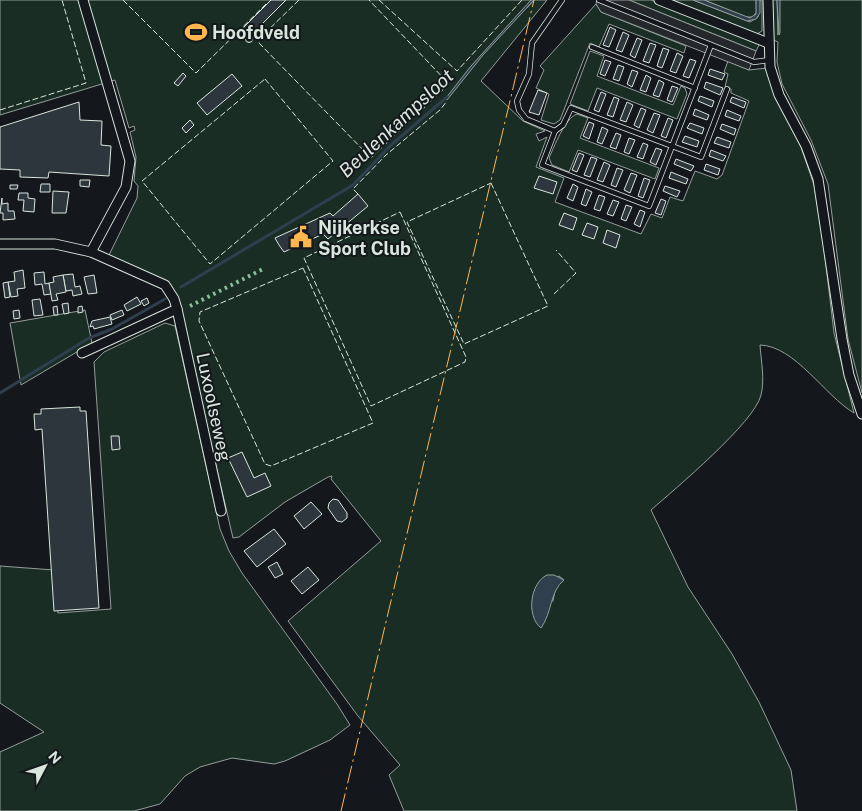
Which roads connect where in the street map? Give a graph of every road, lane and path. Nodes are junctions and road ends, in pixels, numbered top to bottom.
1 (83, 0) edge
2 (562, 0) edge
3 (599, 0) edge
4 (660, 0) edge
5 (768, 0) edge
6 (768, 43) junction
7 (711, 45) junction
8 (592, 47) dead end
9 (769, 60) junction
10 (695, 88) junction
11 (727, 89) dead end
12 (555, 132) junction
13 (672, 147) junction
14 (0, 244) edge
15 (90, 252) junction
16 (177, 309) junction
17 (82, 353) dead end
18 (862, 414) edge
19 (221, 511) dead end

1 - 15 street
2 - 12 lane
3 - 7 lane
4 - 6 street
5 - 6 street
6 - 9 street
7 - 9 lane
7 - 10 lane
8 - 10 lane
9 - 18 street
10 - 13 lane
11 - 13 lane
12 - 13 lane
12 - 13 lane
14 - 15 street, Luxoolseweg
15 - 16 street, Luxoolseweg
16 - 17 street
16 - 19 street, Luxoolseweg

